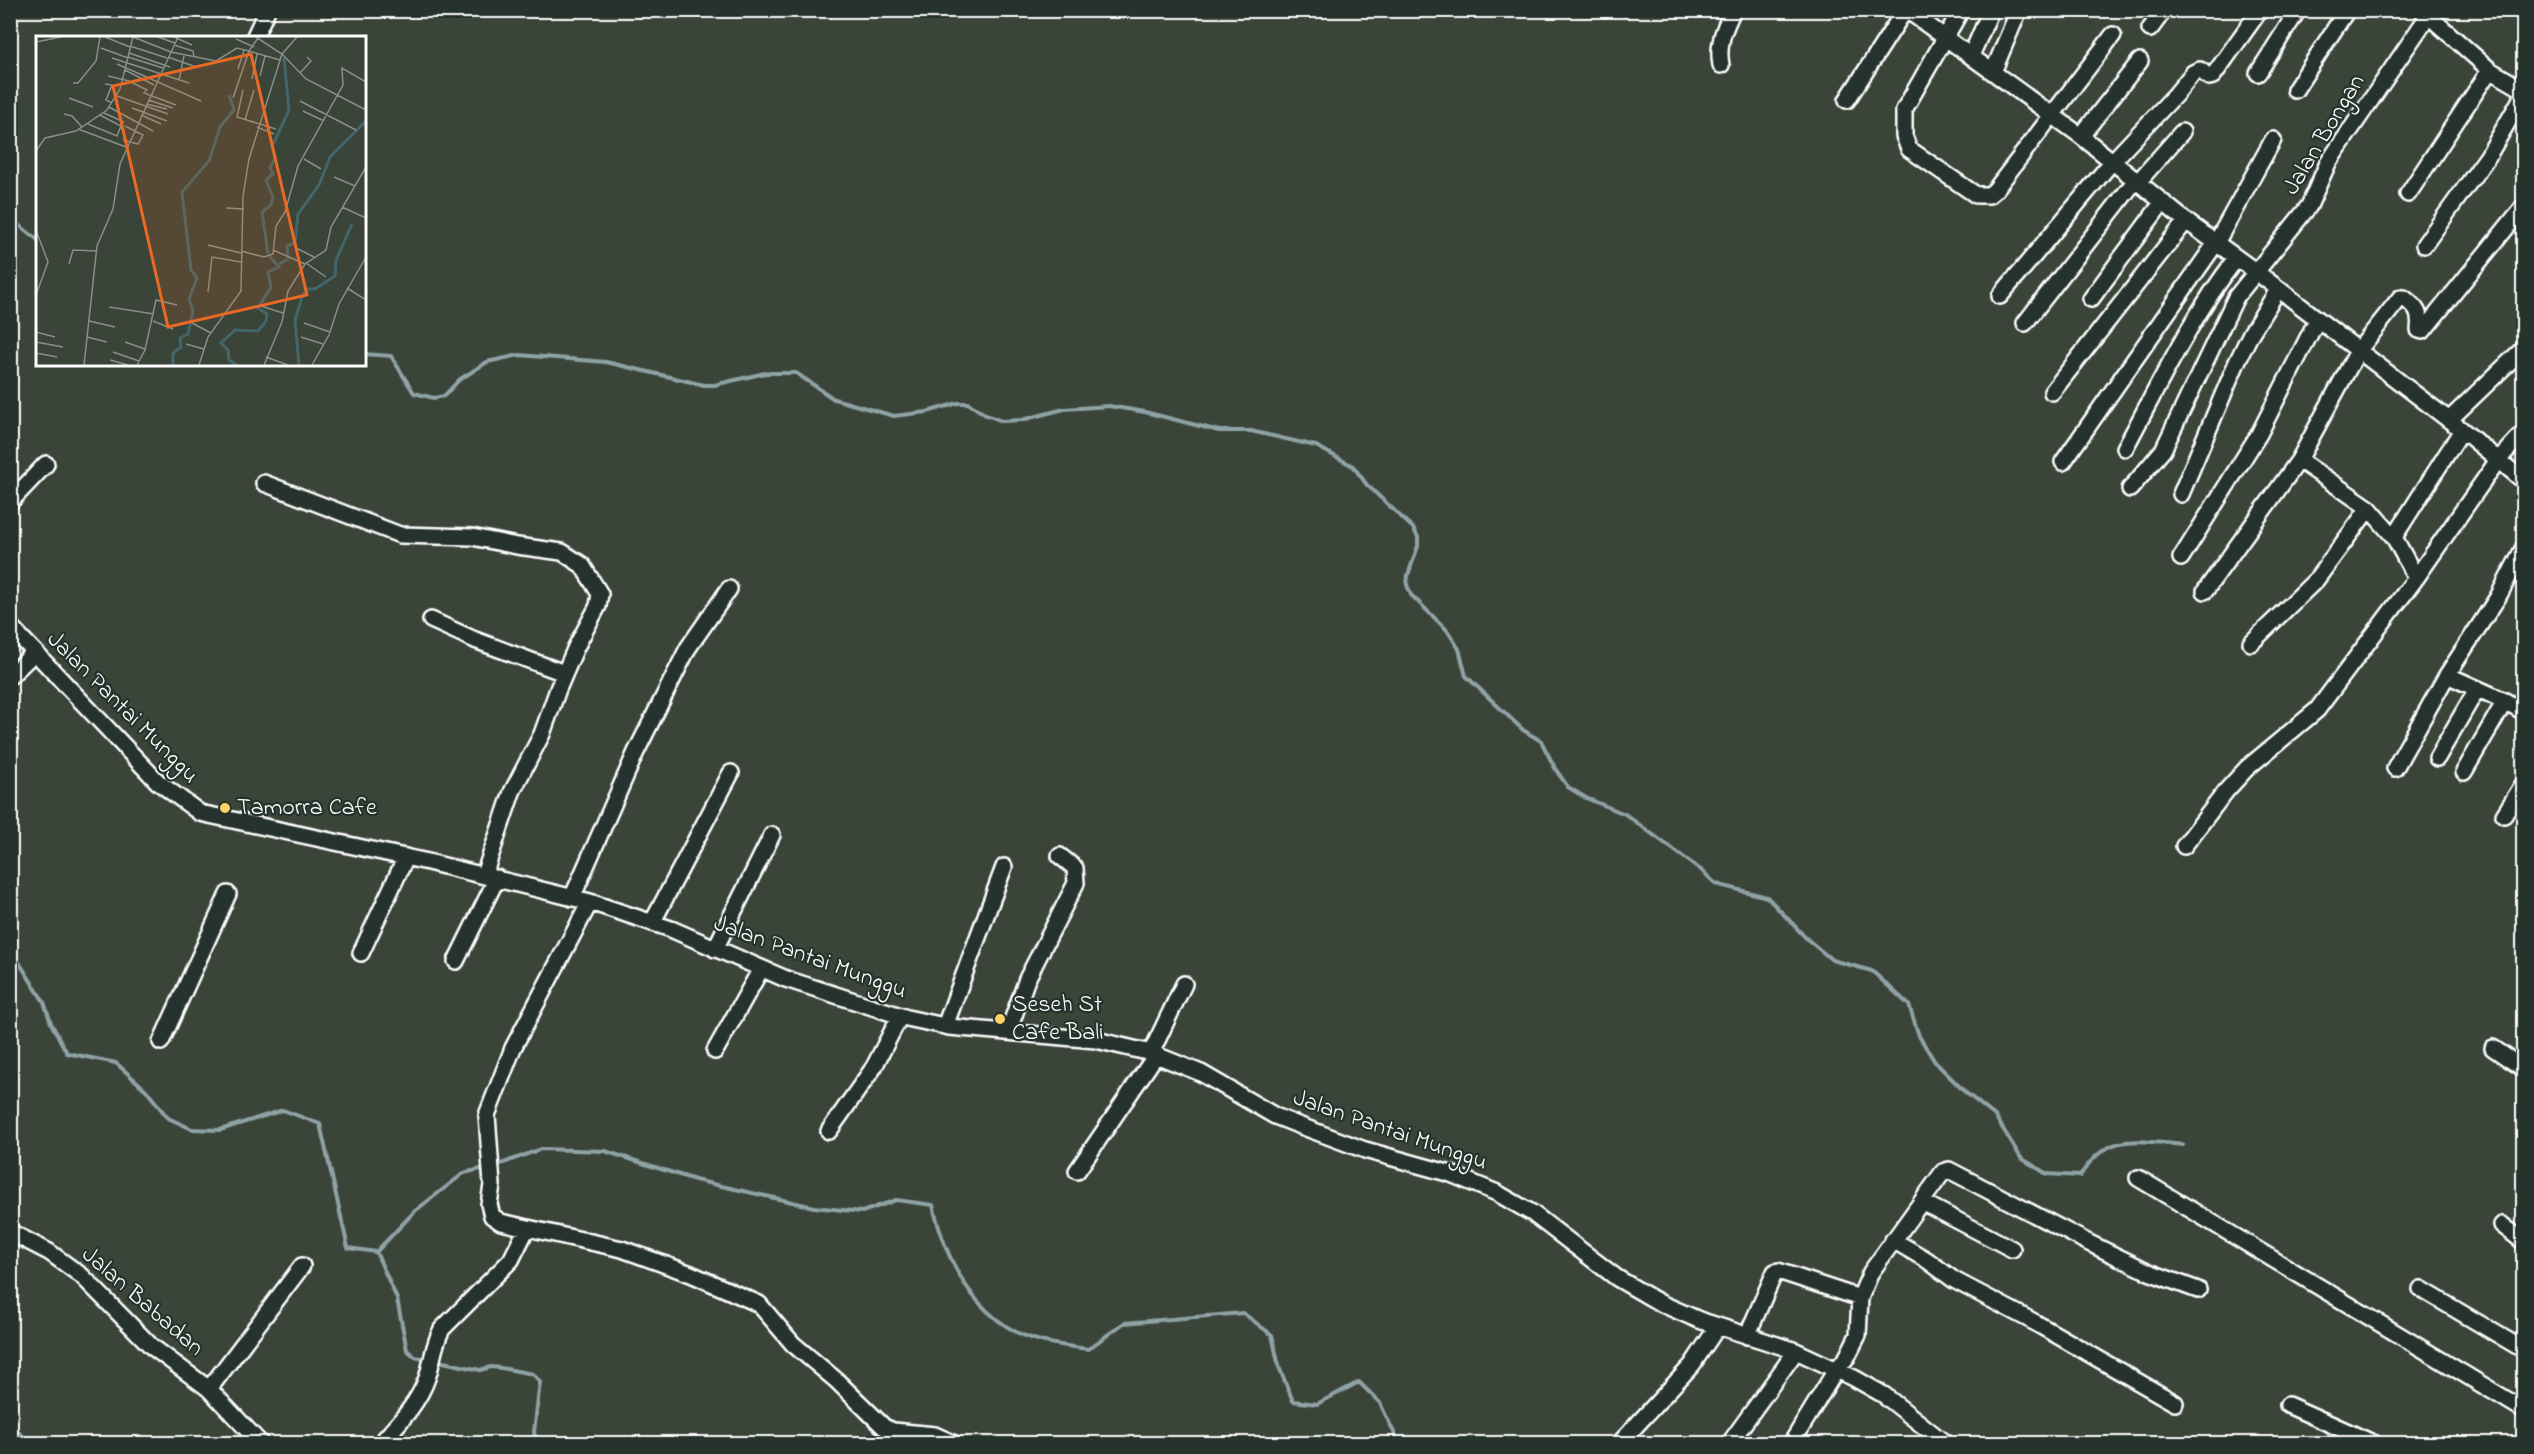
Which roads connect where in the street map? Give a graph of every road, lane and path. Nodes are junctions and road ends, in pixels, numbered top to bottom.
1 (267, 10) edge
2 (1734, 10) edge
3 (1906, 10) edge
4 (1961, 10) edge
5 (1991, 10) edge
6 (2019, 10) edge
7 (2164, 10) edge
8 (2260, 10) edge
9 (2298, 10) edge
10 (2347, 10) edge
11 (2425, 13) edge
12 (2150, 29) dead end
13 (2113, 35) dead end
14 (255, 36) edge
15 (1946, 37) junction
16 (1971, 56) junction
17 (2140, 61) dead end
18 (1720, 65) dead end
19 (2490, 70) junction
20 (1993, 72) junction
21 (2258, 73) dead end
22 (2295, 90) dead end
23 (2523, 92) edge
24 (1847, 100) dead end
25 (2051, 114) junction
26 (2182, 132) dead end
27 (2081, 136) junction
28 (2273, 140) dead end
29 (2111, 162) junction
30 (2136, 182) junction
31 (2408, 194) dead end
32 (2162, 203) junction
33 (2523, 206) edge
34 (2186, 221) junction
35 (2216, 243) junction
36 (2424, 245) dead end
37 (2236, 259) junction
38 (2255, 272) junction
39 (2278, 290) junction
40 (2000, 297) dead end
41 (2091, 299) dead end
42 (2317, 320) junction
43 (2025, 323) dead end
44 (2523, 348) edge
45 (2358, 351) junction
46 (2052, 392) dead end
47 (2456, 425) junction
48 (2523, 432) edge
49 (2125, 448) dead end
50 (2299, 460) junction
51 (2498, 460) junction
52 (2063, 462) dead end
53 (46, 464) dead end
54 (2523, 481) edge
55 (264, 483) dead end
56 (2130, 489) dead end
57 (2181, 494) dead end
58 (10, 502) edge
59 (2369, 508) junction
60 (2394, 537) junction
61 (2523, 547) edge
62 (2181, 558) dead end
63 (2416, 579) junction
64 (729, 589) dead end
65 (2205, 591) dead end
66 (431, 620) dead end
67 (10, 626) edge
68 (2251, 643) dead end
69 (35, 652) junction
70 (564, 674) junction
71 (2447, 675) junction
72 (10, 676) edge
73 (2477, 688) junction
74 (2505, 701) junction
75 (2523, 712) edge
76 (2437, 758) dead end
77 (2395, 768) dead end
78 (2464, 772) dead end
79 (731, 773) dead end
80 (2523, 783) edge
81 (2504, 815) dead end
82 (772, 835) dead end
83 (2184, 846) dead end
84 (1060, 856) dead end
85 (406, 857) junction
86 (1005, 867) dead end
87 (491, 877) junction
88 (228, 894) dead end
89 (572, 898) junction
90 (590, 902) junction
91 (652, 922) junction
92 (715, 950) junction
93 (361, 953) dead end
94 (456, 962) dead end
95 (761, 969) junction
96 (1184, 984) dead end
97 (900, 1016) junction
98 (945, 1026) junction
99 (1008, 1032) junction
100 (161, 1042) dead end
101 (2493, 1048) dead end
102 (715, 1050) dead end
103 (1153, 1054) junction
104 (2523, 1069) edge
105 (830, 1131) dead end
106 (1077, 1171) dead end
107 (2138, 1178) dead end
108 (1922, 1202) junction
109 (2502, 1226) dead end
110 (527, 1228) junction
111 (10, 1232) edge
112 (1893, 1240) junction
113 (2523, 1242) edge
114 (2012, 1249) dead end
115 (302, 1266) dead end
116 (2421, 1289) dead end
117 (2198, 1290) dead end
118 (1860, 1298) junction
119 (1718, 1326) junction
120 (1747, 1336) junction
121 (2523, 1350) edge
122 (1796, 1351) junction
123 (1836, 1370) junction
124 (209, 1389) junction
125 (2175, 1403) dead end
126 (2288, 1405) dead end
127 (2523, 1410) edge
128 (261, 1443) edge
129 (380, 1443) edge
130 (955, 1443) edge
131 (1619, 1443) edge
132 (1729, 1443) edge
133 (1791, 1443) edge
134 (1946, 1443) edge
135 (2375, 1443) edge

1 - 14 street
2 - 18 street
3 - 15 street
3 - 24 street
4 - 15 street
5 - 16 street
6 - 20 street
7 - 12 street
8 - 29 street
9 - 21 street
10 - 22 street
11 - 19 street
11 - 38 street, Jalan Bongan
13 - 25 street
15 - 16 street
15 - 25 street
16 - 20 street
17 - 27 street
19 - 23 street
19 - 31 street
20 - 25 street
23 - 36 street
25 - 27 street
26 - 30 street
27 - 29 street
28 - 35 street
29 - 30 street
29 - 40 street
30 - 32 street
30 - 43 street
32 - 34 street
32 - 41 street
33 - 45 street
34 - 35 street
34 - 46 street
35 - 37 street
35 - 52 street
37 - 38 street
37 - 49 street
38 - 39 street
38 - 56 street, Jalan Bongan
39 - 42 street
39 - 57 street
42 - 45 street
42 - 62 street
44 - 47 street
45 - 47 street
45 - 50 street
47 - 51 street
47 - 60 street
48 - 51 street
50 - 59 street
50 - 65 street
51 - 54 street
51 - 63 street
53 - 58 street
55 - 70 street
59 - 60 street
59 - 68 street
60 - 63 street
61 - 71 street
63 - 83 street
64 - 89 street
66 - 70 street
67 - 69 street, Jalan Pantai Munggu
69 - 72 street
69 - 85 street, Jalan Pantai Munggu
70 - 87 street
71 - 73 street
71 - 77 street
73 - 74 street
73 - 76 street
74 - 75 street
74 - 78 street
79 - 91 street
80 - 81 street
82 - 92 street
84 - 99 street
85 - 87 street, Jalan Pantai Munggu
85 - 93 street
86 - 98 street
87 - 89 street, Jalan Pantai Munggu
87 - 94 street
88 - 100 street
89 - 90 street, Jalan Pantai Munggu
90 - 91 street, Jalan Pantai Munggu
90 - 110 street
91 - 92 street, Jalan Pantai Munggu
92 - 95 street, Jalan Pantai Munggu
95 - 97 street, Jalan Pantai Munggu
95 - 102 street
96 - 103 street
97 - 98 street, Jalan Pantai Munggu
97 - 105 street
98 - 99 street, Jalan Pantai Munggu
99 - 103 street, Jalan Pantai Munggu
101 - 104 street
103 - 106 street
103 - 119 street, Jalan Pantai Munggu
107 - 127 street
108 - 112 street
108 - 114 street
108 - 117 street
109 - 113 street
110 - 129 street
110 - 130 street
111 - 124 street, Jalan Babadan
112 - 118 street
112 - 125 street
115 - 124 street
116 - 121 street
118 - 120 street
118 - 123 street
119 - 120 street, Jalan Pantai Munggu
119 - 131 street
120 - 122 street, Jalan Pantai Munggu
122 - 123 street, Jalan Pantai Munggu
122 - 132 street
123 - 133 street
123 - 134 street, Jalan Pantai Munggu
124 - 128 street, Jalan Babadan
126 - 135 street

